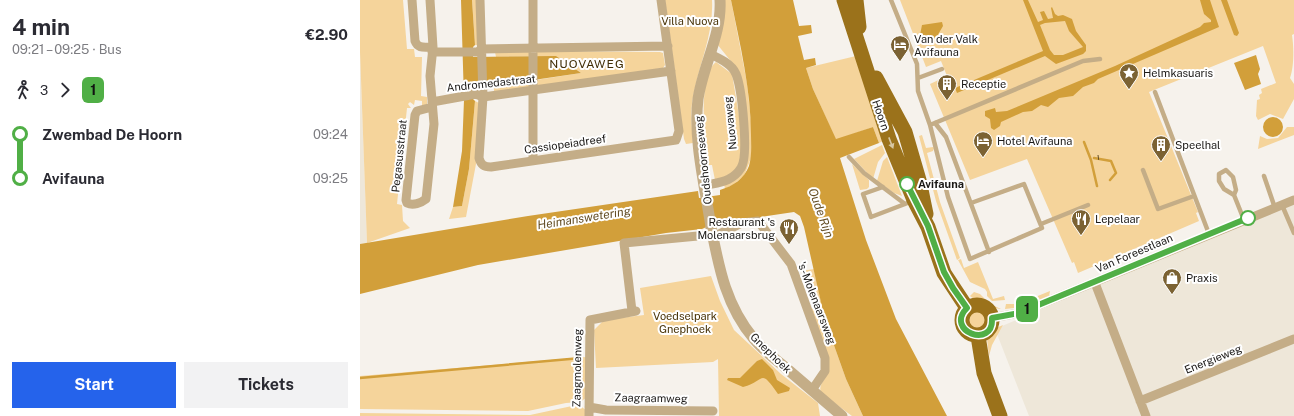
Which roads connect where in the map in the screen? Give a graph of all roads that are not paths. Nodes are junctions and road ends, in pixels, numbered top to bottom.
1 (412, 0) edge
2 (430, 0) edge
3 (480, 0) edge
4 (533, 0) edge
5 (661, 0) edge
6 (720, 0) edge
7 (844, 0) edge
8 (856, 0) edge
9 (891, 0) edge
10 (668, 46) junction
11 (534, 48) junction
12 (432, 50) junction
13 (480, 53) junction
14 (710, 54) junction
15 (1100, 59) dead end
16 (942, 69) dead end
17 (671, 70) junction
18 (918, 78) junction
19 (534, 91) junction
20 (1155, 92) dead end
21 (481, 93) junction
22 (432, 104) junction
23 (932, 124) junction
24 (849, 157) dead end
25 (533, 160) junction
26 (1143, 170) dead end
27 (1264, 176) dead end
28 (712, 184) dead end
29 (883, 187) junction
30 (1234, 195) junction
31 (1194, 196) junction
32 (1294, 200) edge
33 (909, 202) junction
34 (971, 203) junction
35 (1088, 205) dead end
36 (1279, 206) junction
37 (1244, 220) junction
38 (1041, 224) junction
39 (928, 226) junction
40 (711, 227) joint
41 (1294, 233) edge
42 (1209, 234) junction
43 (989, 252) junction
44 (1095, 283) junction
45 (967, 308) junction
46 (634, 311) joint
47 (992, 318) junction
48 (978, 336) junction
49 (1294, 339) edge
50 (812, 390) junction
51 (1140, 401) junction
52 (589, 411) edge
53 (713, 411) dead end
54 (842, 416) edge
55 (1000, 416) edge
56 (1146, 416) edge

1 - 12 street
2 - 12 street, Pegasusstraat
3 - 13 street, Cassiopeiadreef
4 - 11 street
5 - 10 street, Cassiopeiadreef
6 - 14 street, Oudshoornseweg
7 -> 33 main road, Hoorn
8 - 39 main road, Hoorn
9 - 18 lane
10 - 11 street
10 - 17 street, Cassiopeiadreef
11 - 13 street
11 - 19 street
12 - 13 street
12 - 22 street, Pegasusstraat
13 - 21 street, Cassiopeiadreef
14 - 28 street, Nuovaweg
14 - 40 street, Oudshoornseweg
15 - 23 lane
16 - 18 lane
17 - 19 street, Andromedastraat
17 - 25 street, Cassiopeiadreef
18 - 23 lane
19 - 21 street, Andromedastraat
19 - 25 street
20 - 31 lane
21 - 22 street, Andromedastraat
21 - 25 street, Cassiopeiadreef
22 - 22 street, Pegasusstraat
23 - 34 lane
23 - 43 lane
24 - 29 lane
26 - 31 lane
27 - 36 lane
29 - 33 lane
29 - 33 lane
30 - 30 lane
30 - 37 lane
31 - 42 lane
32 - 36 street, Van Foreestlaan
33 - 39 main road, Hoorn
34 - 38 lane
34 - 43 lane
35 - 38 lane
36 - 37 street, Van Foreestlaan
36 - 41 lane
37 - 42 street, Van Foreestlaan
38 - 43 lane
39 - 45 main road, Hoorn
40 - 50 street, Gnephoek, bridge
42 - 44 street, Van Foreestlaan
44 - 47 street, Van Foreestlaan
44 - 51 street
45 - 47 main road
45 - 48 main road
46 - 50 street, 's-Molenaarsweg
46 - 52 street, Zaagmolenweg
47 - 48 main road
48 - 55 main road
49 - 51 street, Energieweg
50 - 54 street, Gnephoek
51 - 56 street
52 - 53 street, Zaagraamweg

